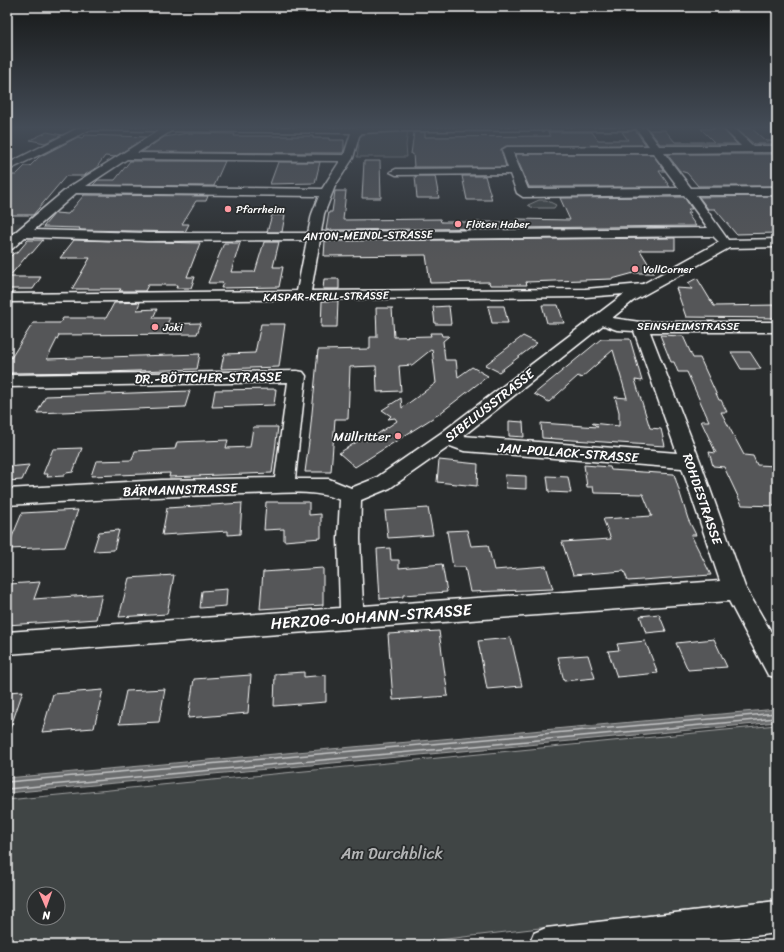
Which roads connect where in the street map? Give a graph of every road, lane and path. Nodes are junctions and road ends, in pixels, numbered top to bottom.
1 (101, 171) edge
2 (339, 171) edge
3 (464, 171) edge
4 (515, 171) edge
5 (672, 171) edge
6 (396, 172) dead end
7 (73, 189) junction
8 (777, 191) edge
9 (687, 192) junction
10 (326, 193) junction
11 (20, 233) junction
12 (313, 236) junction
13 (721, 238) junction
14 (777, 243) edge
15 (7, 246) edge
16 (646, 288) junction
17 (303, 296) junction
18 (7, 298) edge
19 (600, 319) junction
20 (640, 327) junction
21 (777, 327) edge
22 (7, 381) edge
23 (448, 438) junction
24 (690, 460) junction
25 (284, 486) junction
26 (350, 496) junction
27 (7, 497) edge
28 (735, 590) junction
29 (352, 618) junction
30 (7, 643) edge
31 (777, 666) edge
32 (777, 917) edge
33 (546, 945) edge

1 - 7 street
2 - 10 street
3 - 6 street
4 - 9 street
5 - 9 street
7 - 10 street
7 - 11 street
8 - 9 street
9 - 13 street
10 - 12 street
11 - 12 street, ANTON-MEINDL-STRASSE
11 - 15 street
12 - 13 street, ANTON-MEINDL-STRASSE
12 - 17 street
13 - 14 street, ANTON-MEINDL-STRASSE
13 - 16 street, SIBELIUSSTRASSE
16 - 17 street, KASPAR-KERLL-STRASSE
16 - 19 street, SIBELIUSSTRASSE
17 - 18 street, KASPAR-KERLL-STRASSE
19 - 20 street, SEINSHEIMSTRASSE
19 - 23 street, SIBELIUSSTRASSE
20 - 21 street, SEINSHEIMSTRASSE
20 - 24 street, ROHDESTRASSE
22 - 25 street, DR.-BÖTTCHER-STRASSE
23 - 24 street, JAN-POLLACK-STRASSE
23 - 26 street, SIBELIUSSTRASSE
24 - 28 street, ROHDESTRASSE
25 - 26 street, BÄRMANNSTRASSE
25 - 27 street, BÄRMANNSTRASSE
26 - 29 street
28 - 29 street, HERZOG-JOHANN-STRASSE
28 - 31 street, ROHDESTRASSE
29 - 30 street, HERZOG-JOHANN-STRASSE
32 - 33 street

